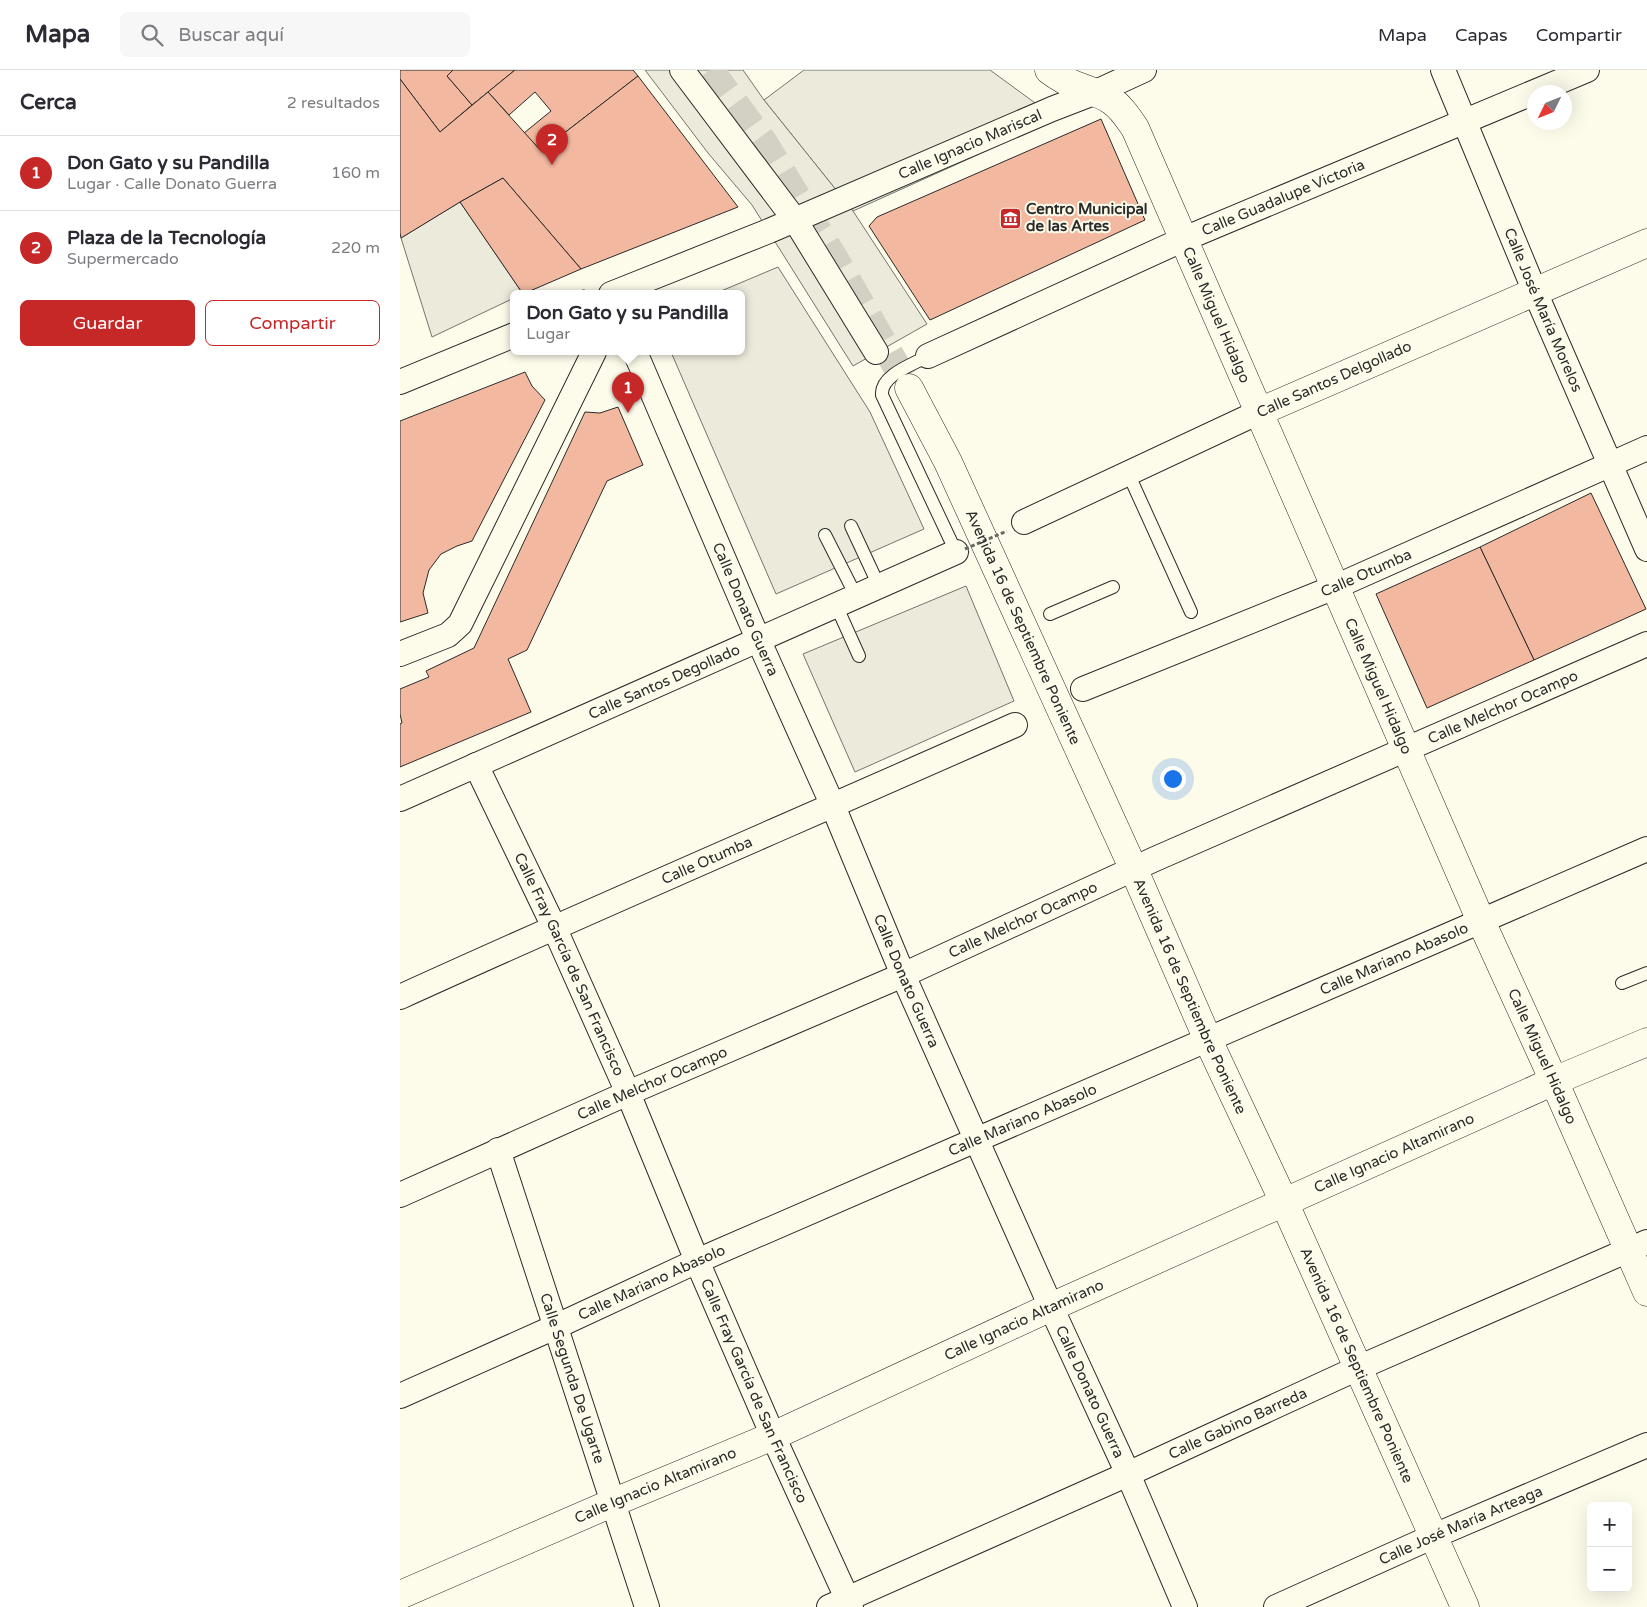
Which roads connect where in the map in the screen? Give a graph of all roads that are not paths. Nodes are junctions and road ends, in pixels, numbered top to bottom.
1 (682, 70) edge
2 (1049, 70) edge
3 (1144, 70) edge
4 (1443, 70) edge
5 (1587, 70) edge
6 (1096, 92) junction
7 (1464, 121) junction
8 (795, 220) junction
9 (1184, 239) junction
10 (1647, 243) edge
11 (621, 290) edge
12 (1535, 292) junction
13 (510, 337) edge
14 (876, 352) dead end
15 (593, 355) edge
16 (636, 355) edge
17 (928, 356) joint
18 (400, 382) edge
19 (909, 388) tunnel mouth
20 (1259, 412) junction
21 (1647, 448) edge
22 (1609, 464) junction
23 (1128, 473) junction
24 (852, 526) dead end
25 (1015, 527) road end
26 (824, 536) dead end
27 (1647, 549) edge
28 (961, 551) joint
29 (879, 586) junction
30 (1114, 587) dead end
31 (1335, 587) junction
32 (846, 601) junction
33 (1191, 612) dead end
34 (1050, 614) dead end
35 (758, 640) junction
36 (1647, 644) edge
37 (400, 654) edge
38 (859, 656) dead end
39 (1082, 689) dead end
40 (1015, 725) dead end
41 (1406, 750) junction
42 (476, 764) junction
43 (400, 799) edge
44 (833, 806) junction
45 (1647, 850) edge
46 (1134, 870) junction
47 (1481, 921) junction
48 (554, 927) junction
49 (1647, 973) edge
50 (903, 975) junction
51 (1622, 983) dead end
52 (400, 997) edge
53 (1208, 1040) junction
54 (1647, 1042) edge
55 (1554, 1082) junction
56 (628, 1093) junction
57 (976, 1140) junction
58 (498, 1150) junction
59 (400, 1195) edge
60 (1284, 1202) junction
61 (1638, 1246) edge
62 (697, 1261) junction
63 (1647, 1292) edge
64 (1051, 1307) junction
65 (555, 1327) junction
66 (1358, 1368) junction
67 (400, 1396) edge
68 (773, 1436) junction
69 (1647, 1445) edge
70 (1128, 1474) junction
71 (612, 1503) junction
72 (1434, 1536) junction
73 (400, 1595) edge
74 (842, 1604) edge
75 (646, 1607) edge
76 (1185, 1607) edge
77 (1276, 1607) edge
78 (1466, 1607) edge

1 - 8 street
2 - 6 main road, Calle Miguel Hidalgo
3 - 6 street, Calle Ignacio Mariscal
4 - 7 street, Calle José María Morelos
5 - 7 street, Calle Guadalupe Victoria
6 - 8 street, Calle Ignacio Mariscal
6 - 9 main road, Calle Miguel Hidalgo
7 - 9 street, Calle Guadalupe Victoria
7 - 12 street, Calle José María Morelos
8 - 11 street, Calle Ignacio Mariscal
8 - 14 street
9 - 17 street, Calle Guadalupe Victoria
9 - 20 main road, Calle Miguel Hidalgo
10 - 12 main road, Calle Santos Delgollado
12 - 20 main road, Calle Santos Delgollado
12 - 22 street, Calle José María Morelos
13 - 18 street
15 - 37 street
16 - 35 street, Calle Donato Guerra
17 - 28 lane
19 - 46 main road, Avenida 16 de Septiembre Poniente
20 - 23 street, Calle Santos Delgollado
20 - 31 main road, Calle Miguel Hidalgo
21 - 22 street, Calle Otumba
22 - 27 street, Calle José María Morelos
22 - 31 street, Calle Otumba
23 - 25 street, Calle Santos Delgollado
23 - 33 lane
24 - 29 lane
26 - 32 lane
28 - 29 street, Calle Santos Degollado
29 - 32 street, Calle Santos Degollado
30 - 34 lane
31 - 39 street, Calle Otumba
31 - 41 main road, Calle Miguel Hidalgo
32 - 35 street, Calle Santos Degollado
32 - 38 lane
35 - 42 street, Calle Santos Degollado
35 - 44 street, Calle Donato Guerra
36 - 41 street, Calle Melchor Ocampo
40 - 44 street, Calle Otumba
41 - 46 street, Calle Melchor Ocampo
41 - 47 main road, Calle Miguel Hidalgo
42 - 43 street, Calle Santos Degollado
42 - 48 street, Calle Fray García de San Francisco
44 - 48 street, Calle Otumba
44 - 50 street, Calle Donato Guerra
45 - 47 street, Calle Mariano Abasolo
46 - 50 street, Calle Melchor Ocampo
46 - 53 main road, Avenida 16 de Septiembre Poniente
47 - 53 street, Calle Mariano Abasolo
47 - 55 main road, Calle Miguel Hidalgo
48 - 52 street, Calle Otumba
48 - 56 street, Calle Fray García de San Francisco
49 - 51 lane
50 - 56 street, Calle Melchor Ocampo
50 - 57 street, Calle Donato Guerra
53 - 57 street, Calle Mariano Abasolo
53 - 60 main road, Avenida 16 de Septiembre Poniente
54 - 55 main road, Calle Ignacio Altamirano
55 - 60 main road, Calle Ignacio Altamirano
55 - 61 main road, Calle Miguel Hidalgo
56 - 58 street, Calle Melchor Ocampo
56 - 62 street, Calle Fray García de San Francisco
57 - 62 street, Calle Mariano Abasolo
57 - 64 street, Calle Donato Guerra
58 - 59 street, Calle Melchor Ocampo
58 - 65 street, Calle Segunda De Ugarte
60 - 64 main road, Calle Ignacio Altamirano
60 - 66 main road, Avenida 16 de Septiembre Poniente
61 - 63 main road, Calle Miguel Hidalgo
61 - 66 street, Calle Gabino Barreda
62 - 65 street, Calle Mariano Abasolo
62 - 68 street, Calle Fray García de San Francisco
64 - 68 main road, Calle Ignacio Altamirano
64 - 70 street, Calle Donato Guerra
65 - 67 street, Calle Mariano Abasolo
65 - 71 street, Calle Segunda De Ugarte
66 - 70 street, Calle Gabino Barreda
66 - 72 main road, Avenida 16 de Septiembre Poniente
68 - 71 main road, Calle Ignacio Altamirano
68 - 74 street, Calle Fray García de San Francisco
69 - 72 street, Calle José María Arteaga
70 - 74 street, Calle Gabino Barreda
70 - 76 street, Calle Donato Guerra
71 - 73 main road, Calle Ignacio Altamirano
71 - 75 street, Calle Segunda De Ugarte
72 - 77 street, Calle José María Arteaga
72 - 78 main road, Avenida 16 de Septiembre Poniente

